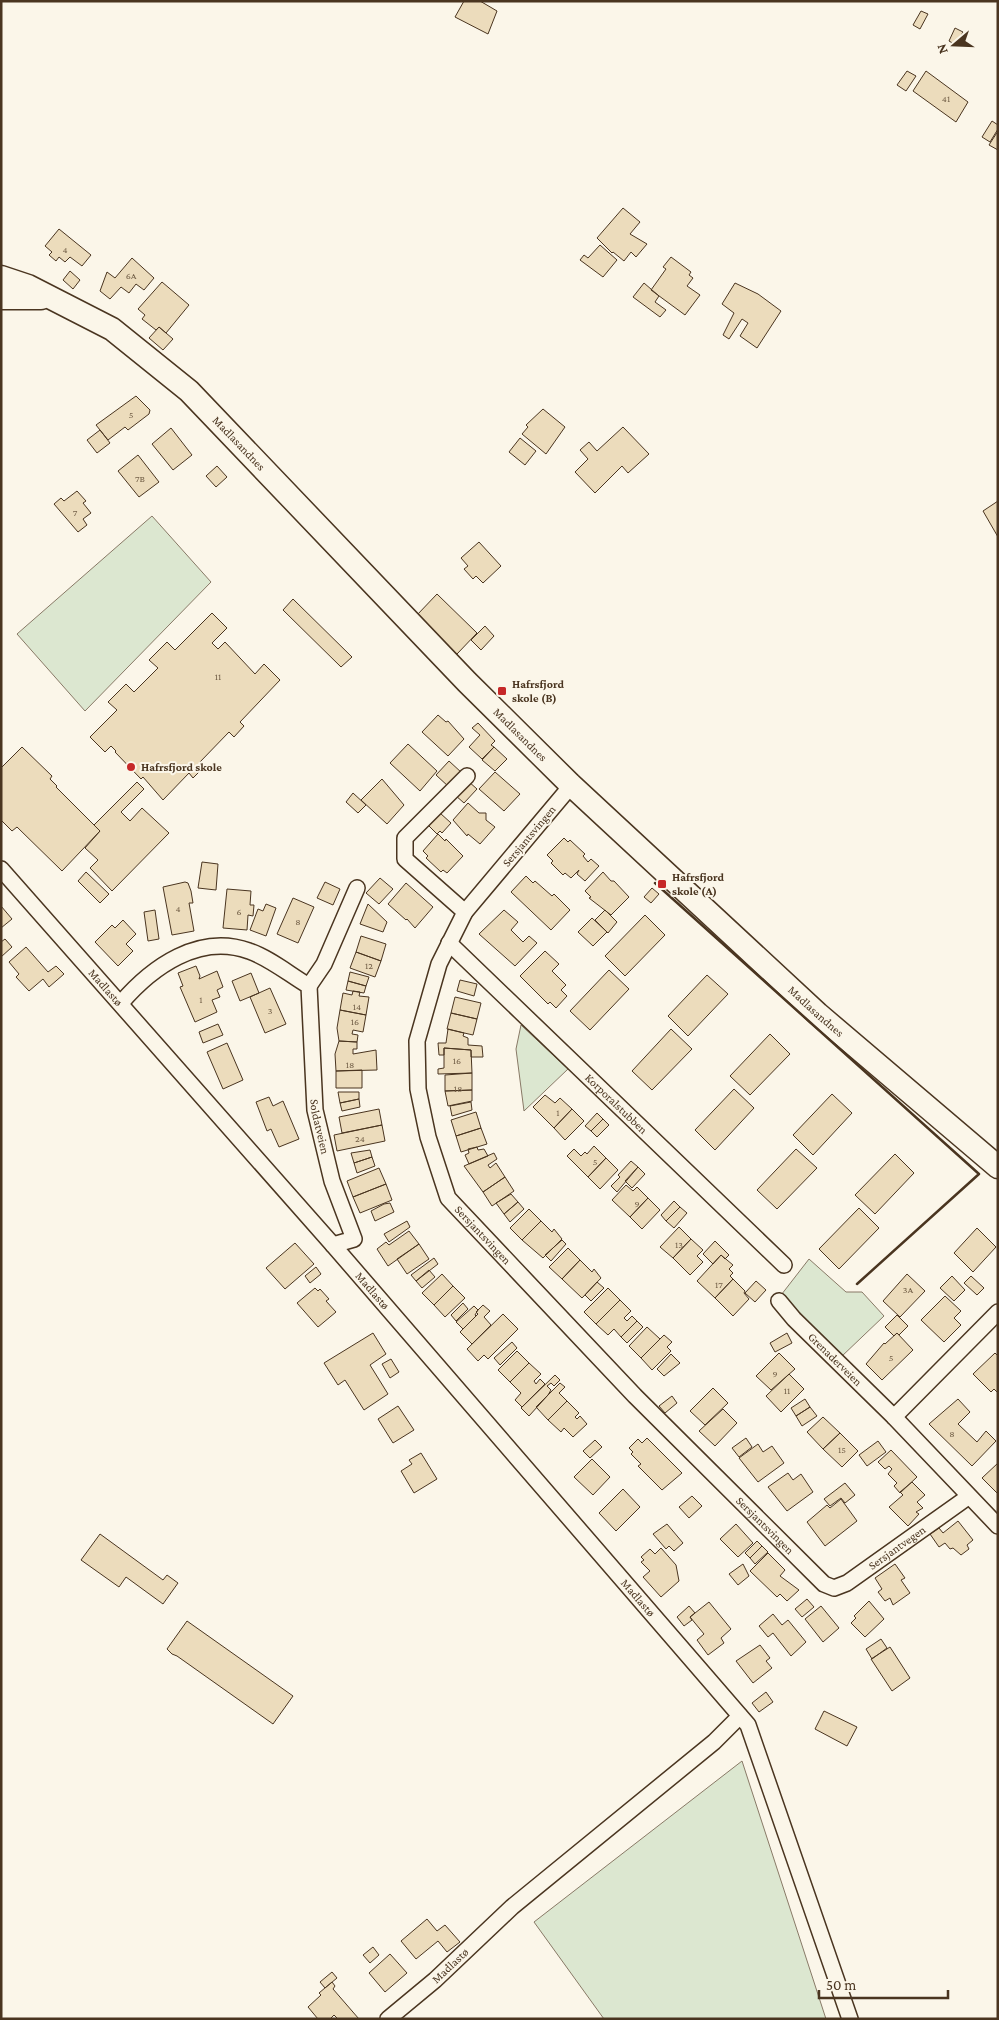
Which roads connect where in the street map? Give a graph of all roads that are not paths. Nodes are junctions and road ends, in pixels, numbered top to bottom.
1 (1, 277) edge
2 (1, 298) edge
3 (52, 299) junction
4 (467, 776) dead end
5 (570, 784) junction
6 (1, 869) edge
7 (357, 888) dead end
8 (465, 912) junction
9 (449, 943) junction
10 (309, 986) junction
11 (121, 1003) junction
12 (998, 1167) edge
13 (333, 1245) junction
14 (784, 1265) dead end
15 (779, 1301) dead end
16 (995, 1321) edge
17 (894, 1417) junction
18 (968, 1497) junction
19 (998, 1526) edge
20 (824, 1584) joint
21 (740, 1716) junction
22 (388, 2019) edge
23 (850, 2019) edge

1 - 3 street, Madlasandnes
2 - 3 street, Madlasandnes
3 - 5 street, Madlasandnes
4 - 8 street
5 - 8 street, Sersjantsvingen
5 - 12 street, Madlasandnes
6 - 11 street, Madlastø
7 - 10 street
8 - 9 street, Sersjantsvingen
9 - 14 street, Korporalstubben
9 - 20 street, Sersjantsvingen
10 - 11 street
10 - 13 street, Soldatveien
11 - 13 street, Madlastø
13 - 21 street, Madlastø
15 - 17 street, Grenaderveien
16 - 17 street
17 - 18 street, Grenaderveien
18 - 19 street, Grenaderveien
18 - 20 street, Sersjantvegen
21 - 22 street, Madlastø
21 - 23 street, Madlastø

